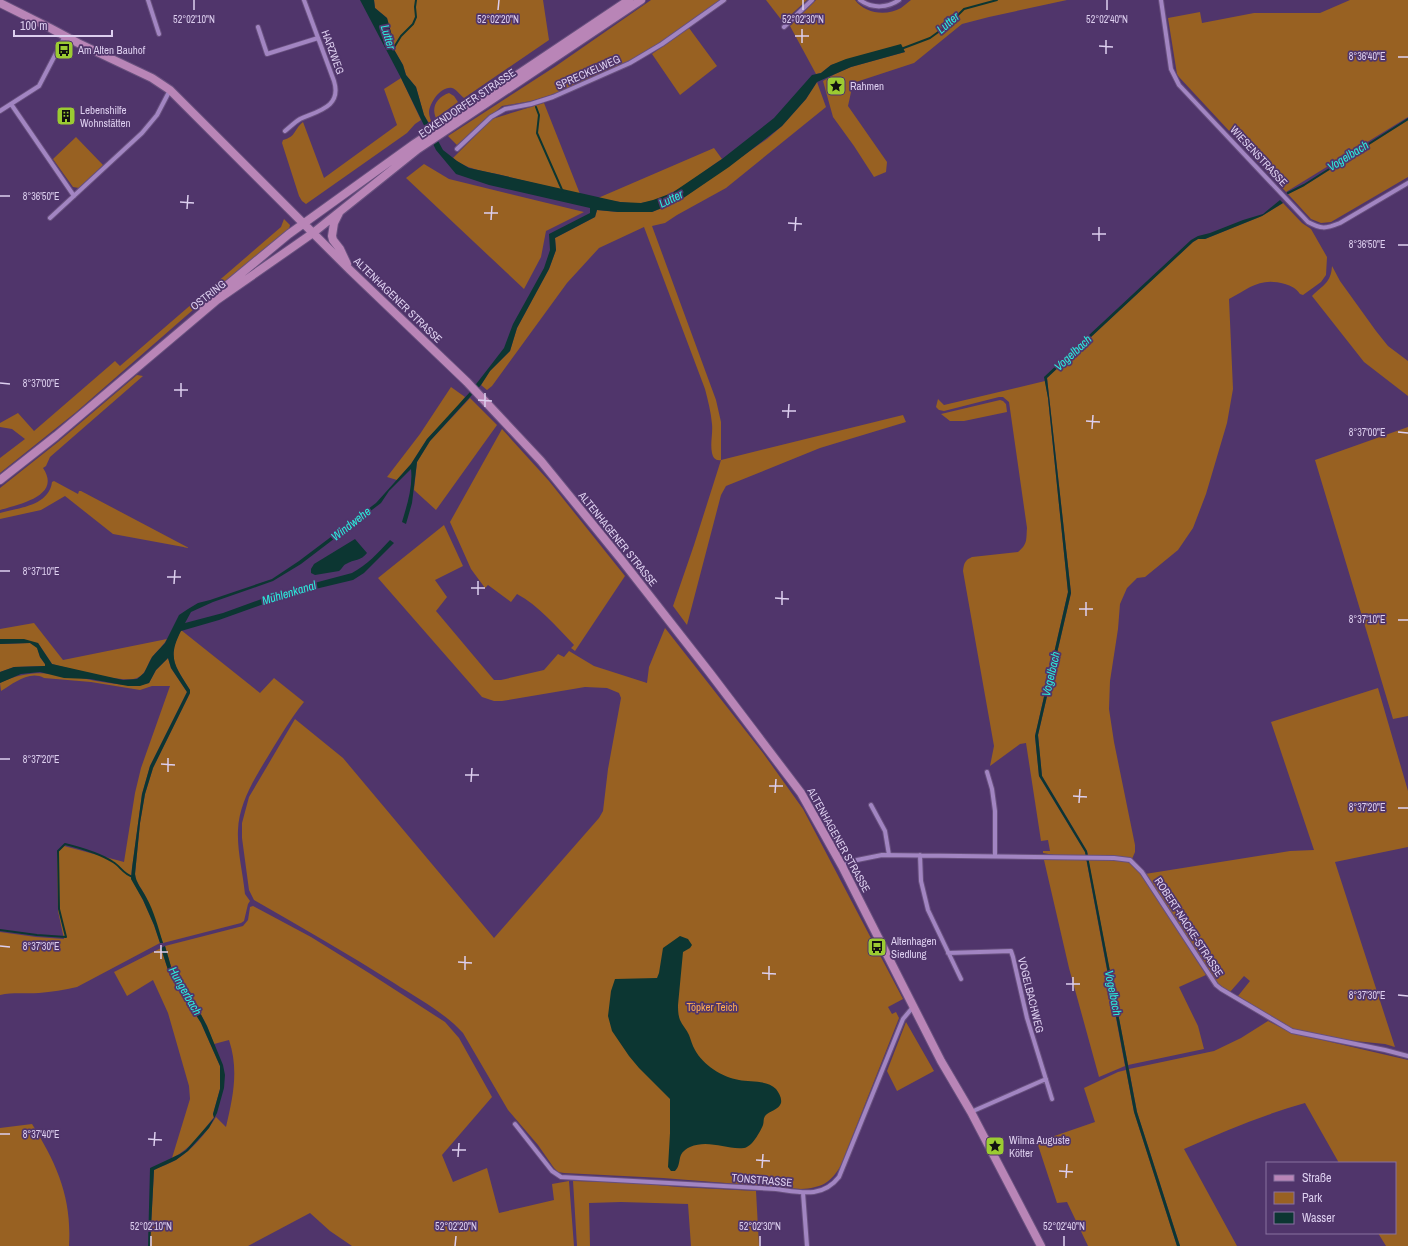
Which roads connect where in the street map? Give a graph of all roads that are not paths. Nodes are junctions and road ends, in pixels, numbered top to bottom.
1 (148, 0) edge
2 (304, 0) edge
3 (629, 0) edge
4 (641, 0) edge
5 (724, 0) edge
6 (812, 0) edge
7 (860, 0) edge
8 (899, 0) edge
9 (1161, 0) edge
10 (0, 4) edge
11 (258, 27) dead end
12 (784, 27) dead end
13 (159, 34) dead end
14 (65, 36) junction
15 (318, 38) junction
16 (170, 90) junction
17 (11, 104) junction
18 (0, 111) edge
19 (445, 127) junction
20 (285, 131) dead end
21 (416, 147) junction
22 (457, 149) dead end
23 (1408, 183) edge
24 (74, 196) junction
25 (341, 210) junction
26 (50, 218) dead end
27 (304, 224) junction
28 (312, 232) junction
29 (350, 270) junction
30 (121, 381) junction
31 (0, 480) edge
32 (987, 772) dead end
33 (871, 805) dead end
34 (889, 855) junction
35 (920, 855) junction
36 (995, 856) junction
37 (842, 866) junction
38 (948, 953) junction
39 (961, 979) dead end
40 (913, 1007) junction
41 (1408, 1056) edge
42 (1046, 1079) junction
43 (1052, 1099) dead end
44 (971, 1112) junction
45 (515, 1124) dead end
46 (803, 1193) junction
47 (807, 1246) edge
48 (1041, 1246) edge

1 - 13 street
2 - 15 street, HARZWEG
3 - 19 main road, ECKENDORFER STRASSE
4 - 19 main road, ECKENDORFER STRASSE
5 - 22 street, SPRECKELWEG
6 - 12 street
7 - 8 street
9 - 23 street, WIESENSTRASSE
10 - 14 main road, ALTENHAGENER STRASSE
11 - 15 street
14 - 16 main road, ALTENHAGENER STRASSE
14 - 17 street
15 - 20 street, HARZWEG
16 - 24 street
16 - 27 main road, ALTENHAGENER STRASSE
17 - 18 street
17 - 24 street
19 - 21 main road, ECKENDORFER STRASSE
21 - 25 main road, ECKENDORFER STRASSE
21 - 27 main road, ECKENDORFER STRASSE
24 - 26 street
25 - 28 main road, ECKENDORFER STRASSE
25 - 29 main road
27 - 28 main road, ALTENHAGENER STRASSE
27 - 30 main road, OSTRING
28 - 29 main road, ALTENHAGENER STRASSE
28 - 30 main road, OSTRING
29 - 37 main road, ALTENHAGENER STRASSE
30 - 31 main road, OSTRING
32 - 36 street
33 - 34 street
34 - 35 street, ROBERT-NACKE-STRASSE
34 - 37 street, ROBERT-NACKE-STRASSE
35 - 36 street, ROBERT-NACKE-STRASSE
35 - 38 street
36 - 41 street, ROBERT-NACKE-STRASSE
37 - 40 main road, ALTENHAGENER STRASSE
38 - 39 street
38 - 42 street, VOGELBACHWEG
40 - 44 main road, ALTENHAGENER STRASSE
40 - 46 street, TONSTRASSE
42 - 43 street, VOGELBACHWEG
42 - 44 street
44 - 48 main road, ALTENHAGENER STRASSE
45 - 46 street, TONSTRASSE
46 - 47 street

